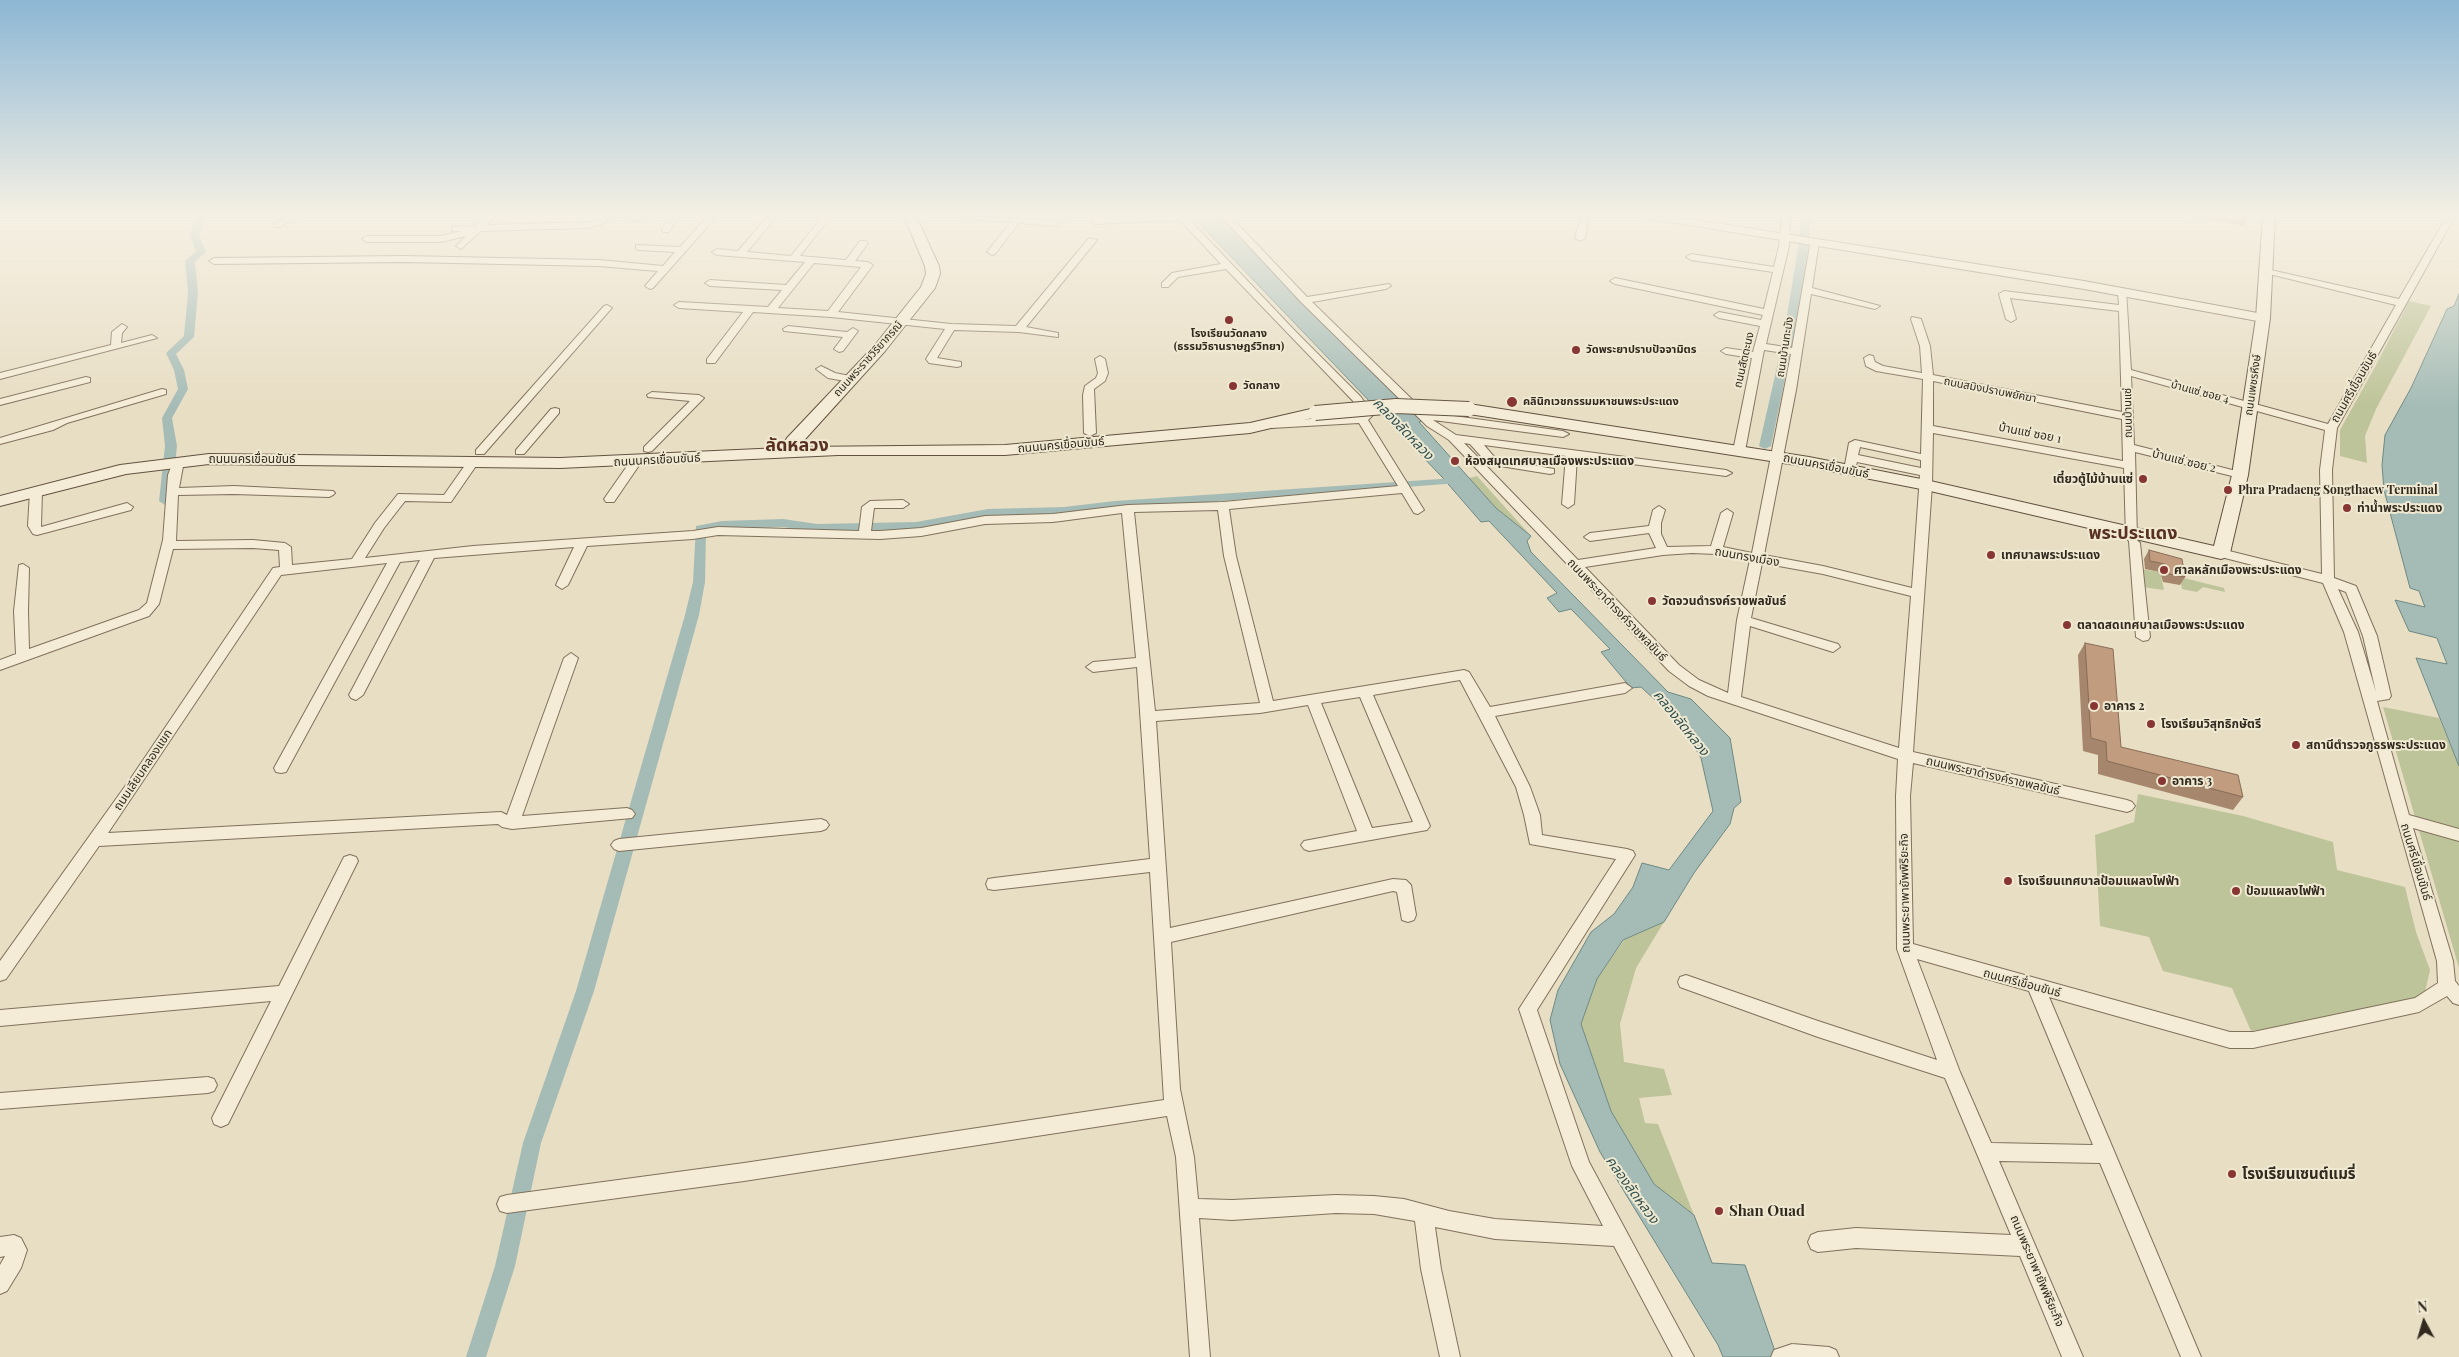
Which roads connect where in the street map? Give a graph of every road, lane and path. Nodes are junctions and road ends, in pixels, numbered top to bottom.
1 (656, 279) edge
2 (795, 279) edge
3 (857, 279) edge
4 (931, 279) edge
5 (1060, 279) edge
6 (1171, 279) edge
7 (1240, 279) edge
8 (1284, 279) edge
9 (1776, 279) edge
10 (1809, 279) edge
11 (2045, 279) edge
12 (2266, 279) edge
13 (2298, 279) edge
14 (2415, 279) edge
15 (1615, 281) dead end
16 (710, 283) dead end
17 (650, 286) dead end
18 (1165, 286) dead end
19 (1386, 286) dead end
20 (788, 288) junction
21 (1807, 290) junction
22 (2123, 292) junction
23 (1304, 300) junction
24 (2402, 303) junction
25 (679, 305) dead end
26 (1875, 306) dead end
27 (607, 308) dead end
28 (750, 308) junction
29 (2124, 309) junction
30 (771, 310) junction
31 (800, 312) junction
32 (1768, 313) junction
33 (831, 314) junction
34 (1719, 315) dead end
35 (861, 317) junction
36 (2263, 318) junction
37 (1916, 319) dead end
38 (2011, 319) dead end
39 (901, 322) junction
40 (1765, 324) junction
41 (122, 327) dead end
42 (951, 327) junction
43 (788, 329) junction
44 (1019, 329) junction
45 (850, 335) junction
46 (1054, 335) dead end
47 (152, 338) dead end
48 (780, 340) dead end
49 (1760, 346) junction
50 (116, 347) junction
51 (839, 349) dead end
52 (1726, 351) dead end
53 (1794, 352) junction
54 (1758, 356) junction
55 (1869, 358) dead end
56 (1100, 359) dead end
57 (711, 361) dead end
58 (957, 364) dead end
59 (821, 369) dead end
60 (2127, 372) junction
61 (0, 376) edge
62 (1928, 377) junction
63 (851, 379) junction
64 (86, 380) dead end
65 (162, 392) dead end
66 (652, 395) dead end
67 (1357, 399) joint
68 (0, 402) edge
69 (2250, 406) junction
70 (555, 411) dead end
71 (1315, 413) junction
72 (1422, 415) junction
73 (2129, 416) junction
74 (1362, 419) junction
75 (1250, 428) junction
76 (1926, 428) junction
77 (2331, 428) junction
78 (1564, 429) junction
79 (1090, 433) junction
80 (1453, 438) junction
81 (0, 441) edge
82 (1474, 441) junction
83 (790, 446) junction
84 (2129, 447) junction
85 (1739, 450) junction
86 (520, 452) junction
87 (1567, 452) junction
88 (642, 455) junction
89 (476, 457) junction
90 (1778, 457) junction
91 (1926, 458) junction
92 (169, 460) junction
93 (1851, 464) junction
94 (2130, 466) junction
95 (1550, 471) dead end
96 (1726, 473) dead end
97 (2240, 475) junction
98 (1926, 479) junction
99 (1403, 484) junction
100 (36, 491) junction
101 (173, 492) junction
102 (0, 493) edge
103 (329, 493) dead end
104 (610, 498) dead end
105 (0, 501) edge
106 (903, 504) dead end
107 (1568, 504) dead end
108 (1223, 506) junction
109 (127, 507) dead end
110 (1128, 509) junction
111 (1418, 510) dead end
112 (1659, 510) dead end
113 (1727, 513) dead end
114 (1655, 529) junction
115 (866, 530) junction
116 (1590, 537) dead end
117 (2133, 538) junction
118 (169, 540) junction
119 (583, 542) junction
120 (1716, 550) junction
121 (1663, 551) junction
122 (2221, 553) junction
123 (428, 555) junction
124 (396, 558) junction
125 (1756, 558) junction
126 (356, 562) junction
127 (1574, 565) junction
128 (23, 568) dead end
129 (286, 569) junction
130 (2328, 580) junction
131 (562, 585) dead end
132 (1917, 593) junction
133 (1744, 620) junction
134 (2143, 637) dead end
135 (1833, 647) dead end
136 (23, 657) junction
137 (571, 658) dead end
138 (1144, 662) junction
139 (0, 665) edge
140 (1093, 667) dead end
141 (1625, 688) dead end
142 (1365, 691) junction
143 (356, 695) dead end
144 (1313, 700) junction
145 (1734, 700) junction
146 (1268, 706) junction
147 (1486, 713) junction
148 (1149, 717) junction
149 (1906, 756) junction
150 (281, 768) dead end
151 (2127, 806) dead end
152 (627, 814) dead end
153 (2403, 819) junction
154 (512, 823) junction
155 (821, 825) dead end
156 (2459, 835) edge
157 (1367, 836) junction
158 (95, 840) junction
159 (626, 844) dead end
160 (1309, 845) dead end
161 (350, 861) dead end
162 (1157, 864) junction
163 (994, 884) dead end
164 (1408, 915) dead end
165 (1162, 937) junction
166 (1905, 949) junction
167 (0, 974) edge
168 (1686, 982) dead end
169 (2447, 984) junction
170 (2036, 987) junction
171 (283, 993) junction
172 (2459, 998) edge
173 (0, 1018) edge
174 (1951, 1072) junction
175 (208, 1085) dead end
176 (0, 1101) edge
177 (1176, 1106) junction
178 (221, 1118) dead end
179 (1985, 1152) junction
180 (2105, 1154) junction
181 (517, 1202) dead end
182 (1190, 1208) junction
183 (1424, 1213) junction
184 (1619, 1237) junction
185 (1818, 1242) dead end
186 (2026, 1246) junction
187 (0, 1247) edge
188 (0, 1284) edge
189 (1787, 1356) edge
190 (1200, 1357) edge
191 (1450, 1357) edge
192 (1684, 1357) edge
193 (1828, 1357) edge
194 (2073, 1357) edge
195 (2191, 1357) edge

1 - 17 street
2 - 20 street
3 - 33 street
4 - 39 main road, ถนนพระราชวิริยาภรณ์
5 - 44 street
6 - 18 street
7 - 67 street
8 - 23 street, ถนนพระยาดำรงค์ราชพลขันธ์
9 - 32 street, ถนนสัตตะนง
10 - 21 street, ถนนบ้านทะมัง
11 - 22 street
12 - 36 main road, ถนนเพชรหึงษ์
13 - 24 street
14 - 24 street, ถนนศรีเขื่อนขันธ์
15 - 32 street
16 - 20 street
19 - 23 street
20 - 30 street
21 - 26 street
21 - 53 street, ถนนบ้านทะมัง
22 - 29 street, ถนนบ้านแซ่
22 - 36 street
23 - 72 street, ถนนพระยาดำรงค์ราชพลขันธ์
24 - 77 street, ถนนศรีเขื่อนขันธ์
25 - 28 street
27 - 89 street
28 - 30 street
28 - 57 street
29 - 38 street
29 - 60 street, ถนนบ้านแซ่
30 - 31 street
31 - 33 street
31 - 43 street
32 - 40 street, ถนนสัตตะนง
33 - 35 street
34 - 40 street
35 - 39 street
35 - 45 street
36 - 69 main road, ถนนเพชรหึงษ์
37 - 62 street
39 - 42 street
39 - 63 main road, ถนนพระราชวิริยาภรณ์
40 - 49 street, ถนนสัตตะนง
41 - 50 street
42 - 44 street
42 - 58 street
43 - 45 street
43 - 48 street
44 - 46 street
45 - 51 street
47 - 50 street
49 - 53 street
49 - 54 street, ถนนสัตตะนง
50 - 61 street
52 - 54 street
53 - 90 street, ถนนบ้านทะมัง
54 - 85 street, ถนนสัตตะนง
55 - 62 street
56 - 79 street
59 - 63 street
60 - 69 street, บ้านแซ่ ซอย 4
60 - 73 street, ถนนบ้านแซ่
62 - 73 street, ถนนสมิงปราบพยัคฆา
62 - 76 street, ถนนสมิงปราบพยัคฆา
63 - 83 main road, ถนนพระราชวิริยาภรณ์
64 - 68 street
65 - 81 street
66 - 88 street
67 - 74 street
69 - 77 street, บ้านแซ่ ซอย 4
69 - 97 main road, ถนนเพชรหึงษ์
70 - 86 street
71 - 75 main road, ถนนนครเขื่อนขันธ์
71 - 78 main road, ถนนนครเขื่อนขันธ์, bridge
71 - 79 main road, ถนนนครเขื่อนขันธ์
72 - 78 street
72 - 80 street, ถนนพระยาดำรงค์ราชพลขันธ์
73 - 84 street, ถนนบ้านแซ่
74 - 75 street
74 - 99 street
75 - 83 main road, ถนนนครเขื่อนขันธ์
76 - 91 street, ถนนสมิงปราบพยัคฆา
76 - 94 street, บ้านแซ่ ซอย 1
77 - 130 street, ถนนศรีเขื่อนขันธ์
78 - 85 main road, ถนนนครเขื่อนขันธ์
78 - 87 street
79 - 83 main road, ถนนนครเขื่อนขันธ์
80 - 82 street
80 - 127 street, ถนนพระยาดำรงค์ราชพลขันธ์
82 - 87 street
82 - 95 street
83 - 88 main road, ถนนนครเขื่อนขันธ์
84 - 94 street, ถนนบ้านแซ่
84 - 97 street, บ้านแซ่ ซอย 2
85 - 90 main road, ถนนนครเขื่อนขันธ์
86 - 88 main road, ถนนนครเขื่อนขันธ์
86 - 89 main road, ถนนนครเขื่อนขันธ์
87 - 96 street
87 - 107 street
88 - 89 main road, ถนนนครเขื่อนขันธ์
88 - 104 street
89 - 92 main road, ถนนนครเขื่อนขันธ์
89 - 126 street
90 - 93 main road, ถนนนครเขื่อนขันธ์
90 - 125 street, ถนนบ้านทะมัง
91 - 93 street
91 - 98 street, ถนนสมิงปราบพยัคฆา
92 - 100 main road, ถนนนครเขื่อนขันธ์
92 - 101 street
92 - 102 main road, ถนนนครเขื่อนขันธ์
93 - 98 main road, ถนนนครเขื่อนขันธ์
94 - 117 street, ถนนบ้านแซ่
97 - 122 main road, ถนนเพชรหึงษ์
98 - 117 main road, ถนนนครเขื่อนขันธ์
98 - 132 street, ถนนพระยาพายัพพิริยะกิจ
99 - 108 street
99 - 111 street
100 - 105 main road, ถนนนครเขื่อนขันธ์
100 - 109 street
101 - 103 street
101 - 118 street
106 - 115 street
108 - 110 street
108 - 146 street
110 - 115 street
110 - 138 street
112 - 114 street
113 - 120 street
114 - 116 street
114 - 121 street
115 - 119 street
117 - 122 main road, ถนนนครเขื่อนขันธ์
117 - 134 street, ถนนบ้านแซ่
118 - 129 street
118 - 136 street
119 - 123 street
119 - 131 street
120 - 121 street, ถนนทรงเมือง
120 - 125 street, ถนนทรงเมือง
121 - 127 street, ถนนทรงเมือง
122 - 130 street, ถนนนครเขื่อนขันธ์
123 - 124 street
123 - 143 street
124 - 126 street
124 - 150 street
125 - 132 street, ถนนทรงเมือง
125 - 133 street, ถนนบ้านทะมัง
126 - 129 street
127 - 145 street, ถนนพระยาดำรงค์ราชพลขันธ์
128 - 136 street
129 - 158 street, ถนนเลียบคลองแขก
130 - 153 street, ถนนศรีเขื่อนขันธ์
132 - 149 street, ถนนพระยาพายัพพิริยะกิจ
133 - 135 street
133 - 145 street, ถนนบ้านทะมัง
136 - 139 street
137 - 154 street
138 - 140 street
138 - 148 street
141 - 147 street
142 - 144 street
142 - 147 street
142 - 157 street
144 - 146 street
144 - 157 street
145 - 149 street, ถนนพระยาดำรงค์ราชพลขันธ์
146 - 148 street
147 - 184 street
148 - 162 street
149 - 151 street, ถนนพระยาดำรงค์ราชพลขันธ์
149 - 166 street, ถนนพระยาพายัพพิริยะกิจ
152 - 154 street
153 - 156 street
153 - 169 street, ถนนศรีเขื่อนขันธ์
154 - 158 street
155 - 159 street
157 - 160 street
158 - 167 street, ถนนเลียบคลองแขก
161 - 171 street
162 - 163 street
162 - 165 street
164 - 165 street
165 - 177 street
166 - 170 street, ถนนศรีเขื่อนขันธ์
166 - 174 street, ถนนพระยาพายัพพิริยะกิจ
168 - 174 street
169 - 170 street, ถนนศรีเขื่อนขันธ์
169 - 172 street
170 - 180 street
171 - 173 street
171 - 178 street
174 - 179 street, ถนนพระยาพายัพพิริยะกิจ
175 - 176 street
177 - 181 street
177 - 182 street
179 - 180 street
179 - 186 street, ถนนพระยาพายัพพิริยะกิจ
180 - 195 street
182 - 183 street
182 - 190 street
183 - 184 street
183 - 191 street
184 - 192 street
185 - 186 street
186 - 194 street, ถนนพระยาพายัพพิริยะกิจ
187 - 188 street
189 - 193 street

